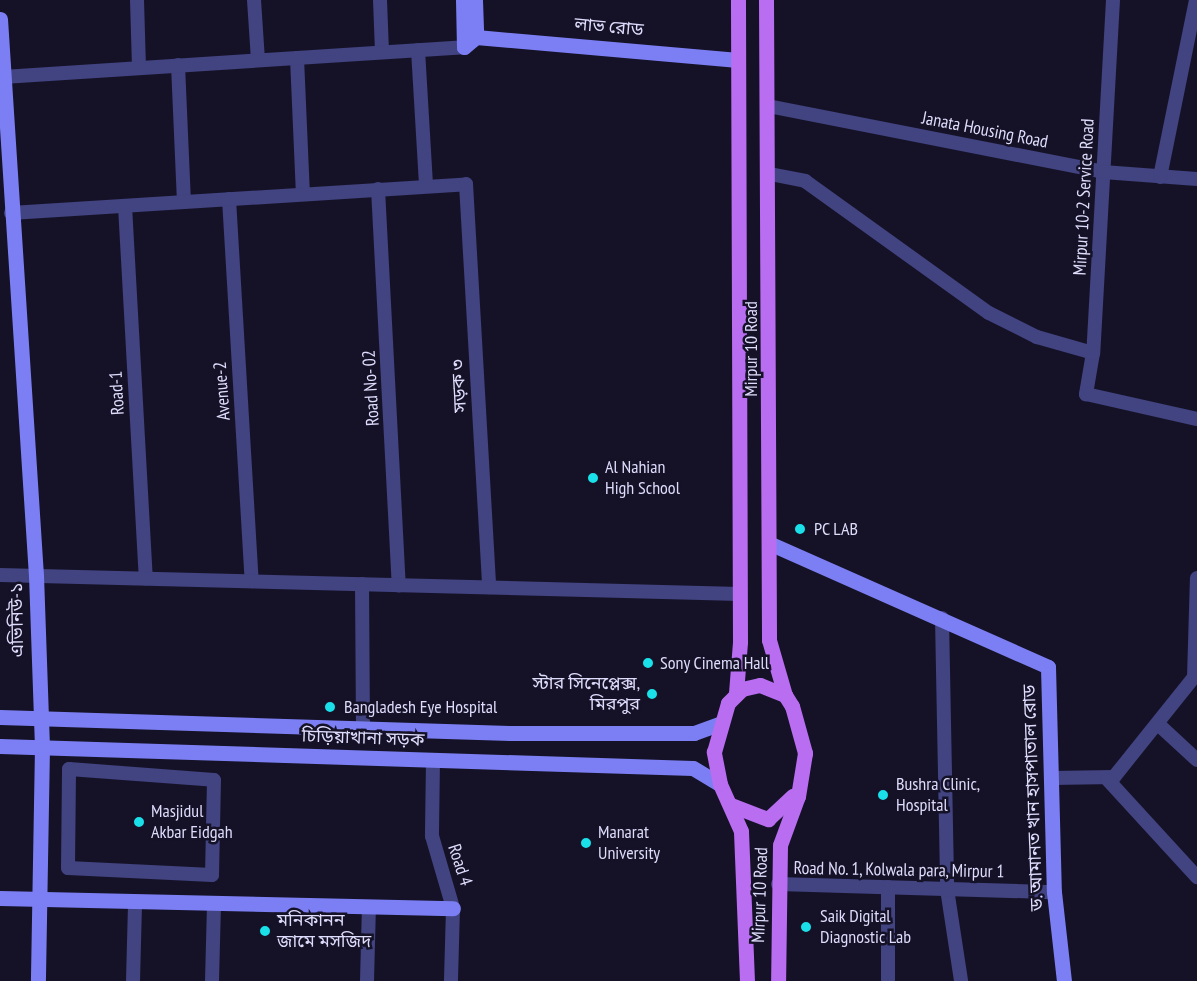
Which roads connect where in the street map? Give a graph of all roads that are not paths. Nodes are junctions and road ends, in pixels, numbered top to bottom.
1 (137, 0) edge
2 (254, 0) edge
3 (380, 0) edge
4 (463, 0) edge
5 (476, 0) edge
6 (738, 0) edge
7 (766, 0) edge
8 (1113, 0) edge
9 (1196, 0) edge
10 (0, 19) edge
11 (470, 42) junction
12 (418, 50) junction
13 (382, 52) junction
14 (297, 58) junction
15 (258, 60) junction
16 (738, 60) junction
17 (178, 65) junction
18 (140, 68) junction
19 (3, 77) junction
20 (3, 106) edge
21 (768, 106) junction
22 (1103, 172) junction
23 (770, 174) junction
24 (1160, 177) junction
25 (1197, 179) edge
26 (5, 181) edge
27 (426, 186) junction
28 (378, 189) junction
29 (303, 194) junction
30 (229, 199) junction
31 (184, 202) junction
32 (125, 206) junction
33 (11, 213) junction
34 (1093, 353) junction
35 (1197, 419) edge
36 (771, 544) junction
37 (0, 575) edge
38 (36, 575) junction
39 (146, 578) junction
40 (1197, 578) edge
41 (252, 581) junction
42 (362, 584) junction
43 (399, 585) junction
44 (489, 587) junction
45 (740, 594) junction
46 (942, 618) junction
47 (1196, 677) edge
48 (736, 693) junction
49 (785, 695) junction
50 (0, 717) edge
51 (39, 718) junction
52 (719, 724) junction
53 (1158, 724) junction
54 (363, 727) junction
55 (0, 746) edge
56 (42, 747) junction
57 (433, 760) junction
58 (1197, 760) edge
59 (1052, 778) junction
60 (802, 780) junction
61 (1108, 780) junction
62 (720, 784) junction
63 (735, 812) junction
64 (212, 875) joint
65 (1197, 878) edge
66 (778, 885) junction
67 (888, 887) junction
68 (947, 889) junction
69 (1054, 892) junction
70 (0, 898) edge
71 (40, 899) junction
72 (135, 902) junction
73 (214, 904) junction
74 (369, 907) junction
75 (453, 909) junction
76 (38, 981) edge
77 (133, 981) edge
78 (212, 981) edge
79 (367, 981) edge
80 (451, 981) edge
81 (747, 981) edge
82 (778, 981) edge
83 (888, 981) edge
84 (961, 981) edge
85 (1064, 981) edge

1 - 18 street
2 - 15 street
3 - 13 street
4 - 11 street
5 - 11 street
6 - 16 main road, Mirpur 10 Road
7 - 21 main road, Mirpur 10 Road
8 - 22 street, Mirpur 10-2 Service Road
9 - 24 street
10 - 19 street, এভিনিউ-১
11 - 12 street
11 - 16 street, লাভ রোড
12 - 13 street
12 - 27 street
13 - 14 street
14 - 15 street
14 - 29 street
15 - 17 street
16 - 45 main road, Mirpur 10 Road
17 - 18 street
17 - 31 street
18 - 19 street
19 - 20 street, এভিনিউ-১
20 - 26 street, এভিনিউ-১
21 - 22 street, Janata Housing Road
21 - 23 main road, Mirpur 10 Road
22 - 24 street, Janata Housing Road
22 - 34 street, Mirpur 10-2 Service Road
23 - 34 street
23 - 36 main road, Mirpur 10 Road
24 - 25 street, Janata Housing Road
26 - 33 street, এভিনিউ-১
27 - 28 street
27 - 44 street, সড়ক ৩
28 - 29 street
28 - 43 street, Road No- 02
29 - 30 street
30 - 31 street
30 - 41 street, Avenue-2
31 - 32 street
32 - 33 street
32 - 39 street, Road-1
33 - 38 street, এভিনিউ-১
34 - 35 street, Mirpur 10-2 Service Road
36 - 46 street, ড. আমানত খান হাসপাতাল রোড
36 - 49 main road, Mirpur 10 Road
37 - 38 street
38 - 39 street
38 - 51 street, এভিনিউ-১
39 - 41 street
40 - 47 street
41 - 42 street
42 - 43 street
42 - 54 street
43 - 44 street
44 - 45 street
45 - 48 main road, Mirpur 10 Road
46 - 59 street, ড. আমানত খান হাসপাতাল রোড
46 - 68 street
47 - 53 street
48 - 49 main road
48 - 52 main road
49 - 60 main road
50 - 51 street, চিড়িয়াখানা সড়ক
51 - 54 street, চিড়িয়াখানা সড়ক
51 - 56 street, এভিনিউ-১
52 - 54 street, চিড়িয়াখানা সড়ক
52 - 62 main road
53 - 58 street
53 - 61 street
55 - 56 street, চিড়িয়াখানা সড়ক
56 - 57 street, চিড়িয়াখানা সড়ক
56 - 71 street, এভিনিউ-১
57 - 62 street, চিড়িয়াখানা সড়ক
57 - 75 street, Road 4
59 - 61 street
59 - 69 street, ড. আমানত খান হাসপাতাল রোড
60 - 63 main road
60 - 66 main road, Mirpur 10 Road
61 - 65 street
62 - 63 main road
63 - 81 main road, Mirpur 10 Road
64 - 64 street
66 - 67 street, Road No. 1, Kolwala para, Mirpur 1
66 - 82 main road, Mirpur 10 Road
67 - 68 street, Road No. 1, Kolwala para, Mirpur 1
67 - 83 street
68 - 69 street, Road No. 1, Kolwala para, Mirpur 1
68 - 84 street
69 - 85 street, ড. আমানত খান হাসপাতাল রোড
70 - 71 street
71 - 72 street
71 - 76 street, এভিনিউ-১
72 - 73 street
72 - 77 street
73 - 74 street
73 - 78 street
74 - 75 street
74 - 79 street
75 - 80 street, Road 4

